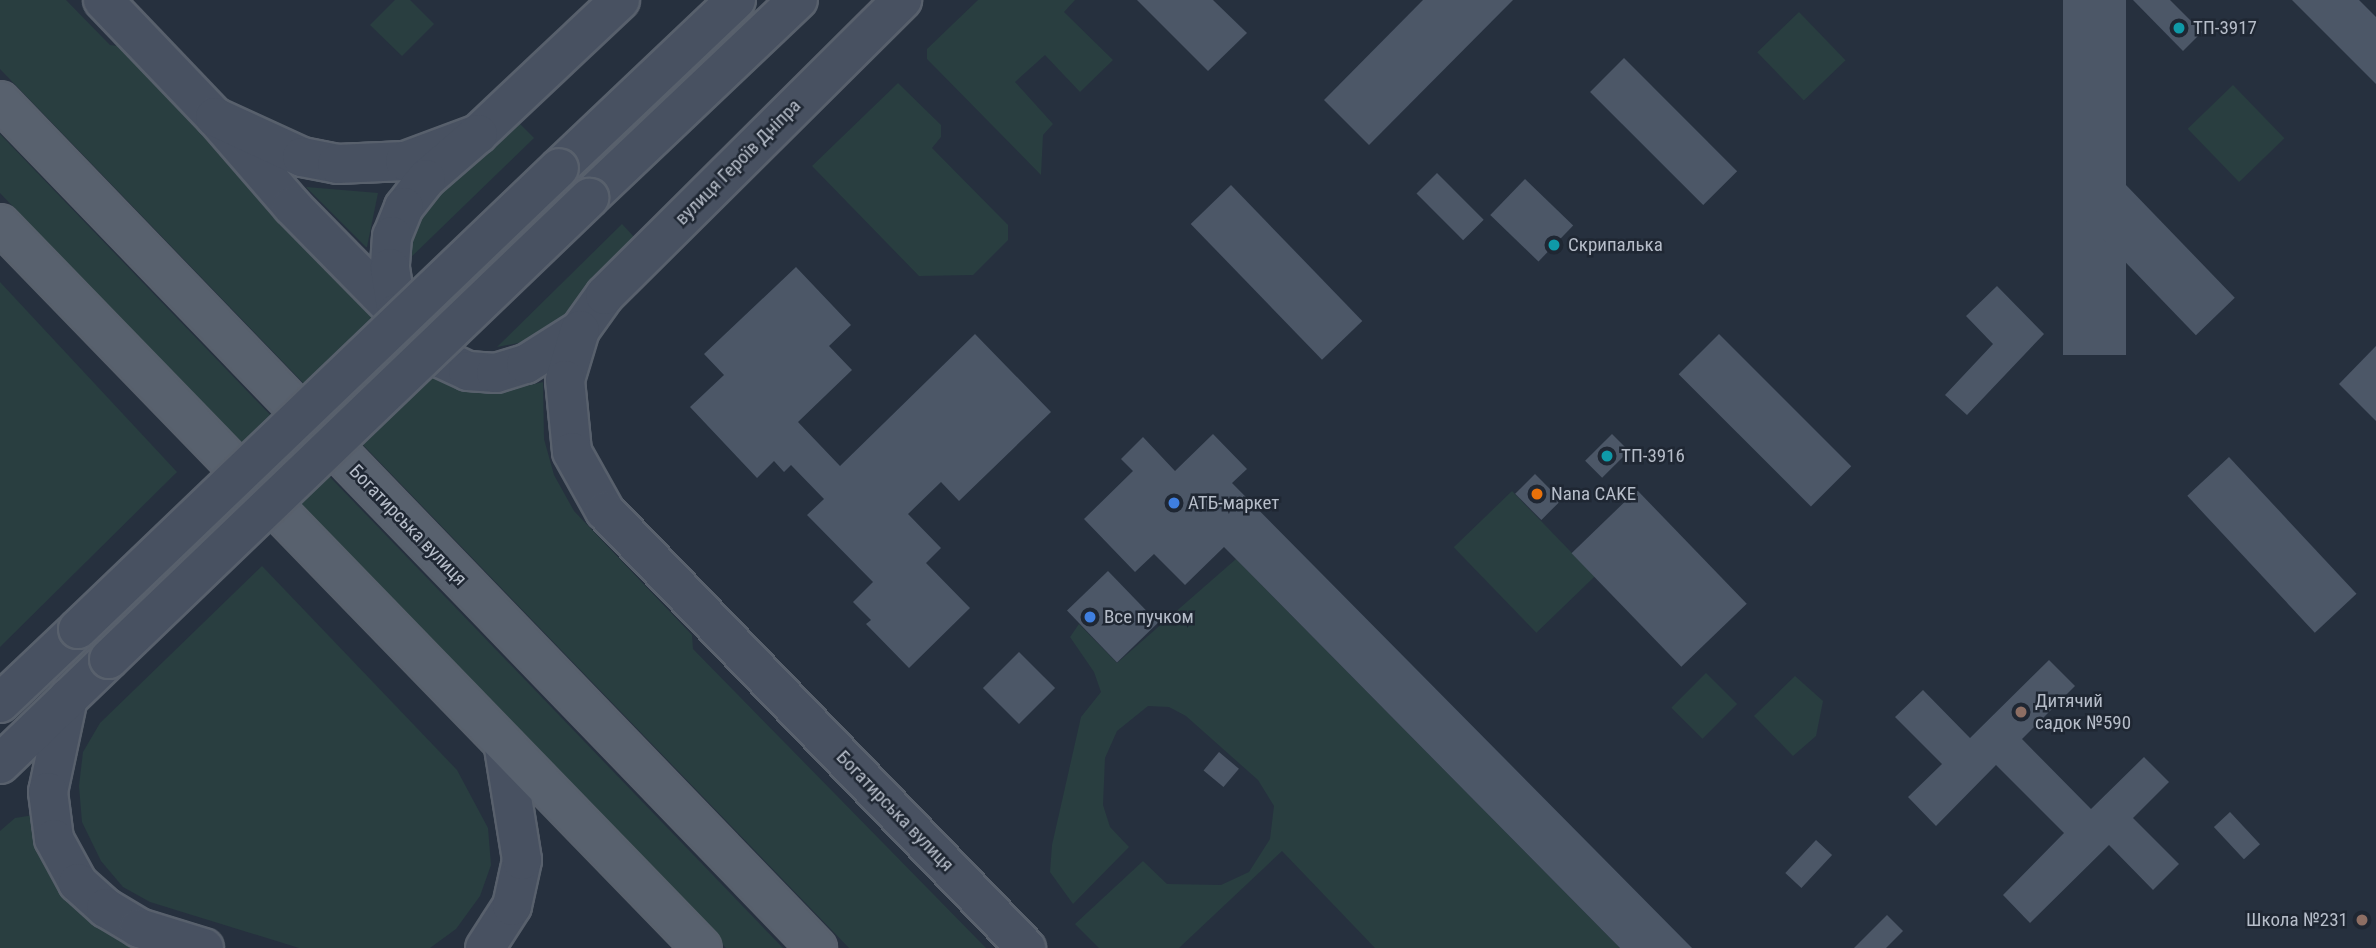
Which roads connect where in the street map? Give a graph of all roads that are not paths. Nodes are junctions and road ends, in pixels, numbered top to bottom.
1 (103, 0) edge
2 (620, 0) edge
3 (736, 0) edge
4 (798, 0) edge
5 (902, 0) edge
6 (0, 101) edge
7 (215, 117) junction
8 (478, 134) junction
9 (6, 234) edge
10 (397, 313) junction
11 (580, 330) junction
12 (68, 698) junction
13 (2, 700) edge
14 (504, 747) junction
15 (0, 764) edge
16 (204, 948) edge
17 (485, 948) edge
18 (702, 948) edge
19 (817, 948) edge
20 (1026, 948) edge

1 - 7 main road
2 - 8 main road
3 - 13 main road, bridge
4 - 12 main road, bridge
5 - 11 main road, вулиця Героїв Дніпра
6 - 19 main road, Богатирська вулиця
7 - 8 main road
7 - 10 main road
8 - 10 main road
9 - 14 main road
10 - 11 main road
11 - 20 main road, Богатирська вулиця
12 - 15 main road
12 - 16 main road
14 - 17 main road
14 - 18 main road

